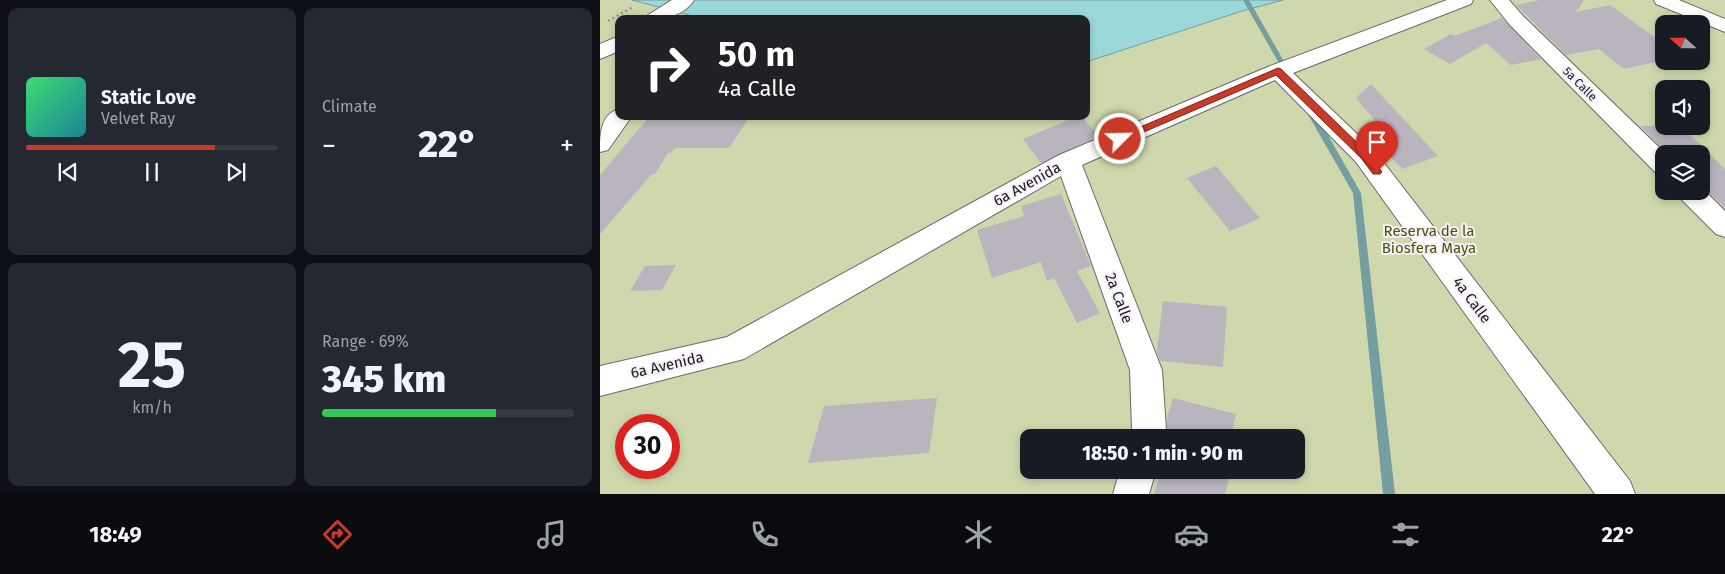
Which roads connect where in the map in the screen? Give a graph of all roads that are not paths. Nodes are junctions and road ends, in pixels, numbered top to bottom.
1 (685, 0) edge
2 (1464, 0) edge
3 (1499, 0) edge
4 (1662, 0) edge
5 (662, 15) edge
6 (1725, 26) edge
7 (615, 44) edge
8 (600, 53) edge
9 (1278, 71) junction
10 (618, 120) edge
11 (600, 144) edge
12 (1655, 157) edge
13 (1068, 162) junction
14 (1698, 200) edge
15 (1725, 226) edge
16 (600, 381) edge
17 (1149, 429) edge
18 (1135, 479) edge
19 (1131, 494) edge
20 (1616, 494) edge

1 - 5 main road
2 - 9 main road, 6a Avenida
3 - 12 main road, 5a Calle
4 - 6 main road
7 - 8 main road
9 - 13 main road, 6a Avenida
9 - 20 main road, 4a Calle
10 - 11 main road
13 - 16 main road, 6a Avenida
13 - 17 main road, 2a Calle
14 - 15 main road
18 - 19 main road

